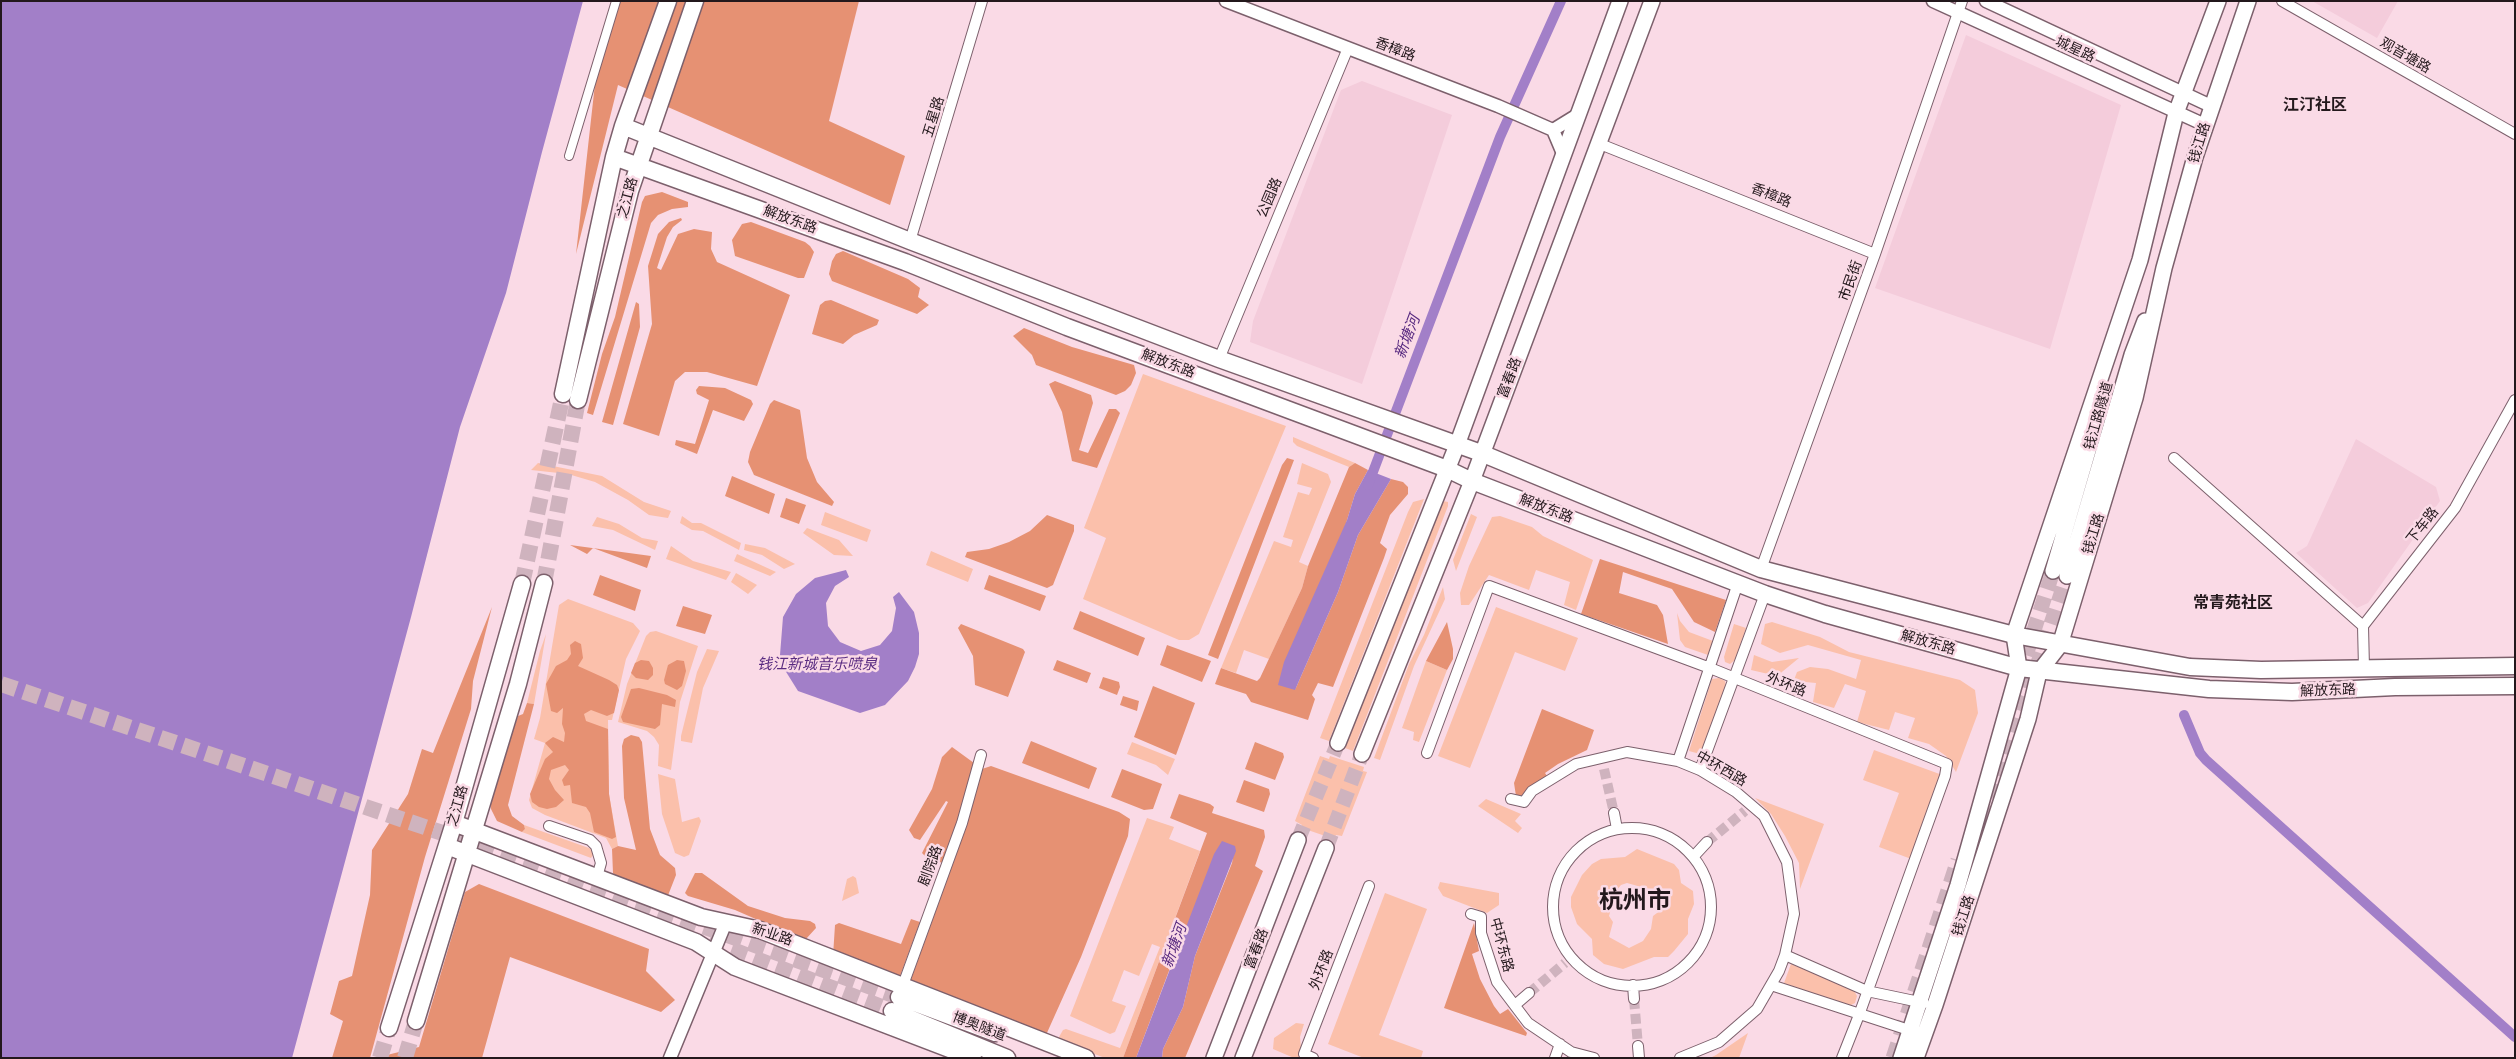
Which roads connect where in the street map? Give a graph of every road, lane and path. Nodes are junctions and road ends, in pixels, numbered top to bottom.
1 (616, 1) edge
2 (668, 1) edge
3 (695, 1) edge
4 (982, 1) edge
5 (1226, 1) edge
6 (1620, 1) edge
7 (1652, 1) edge
8 (1933, 1) edge
9 (1986, 1) edge
10 (2218, 1) edge
11 (2248, 1) edge
12 (2282, 1) edge
13 (1960, 7) edge
14 (1348, 48) junction
15 (2183, 94) junction
16 (2211, 106) junction
17 (2176, 113) junction
18 (1579, 114) junction
19 (2205, 125) junction
20 (623, 126) junction
21 (1553, 130) junction
22 (2515, 134) edge
23 (647, 137) junction
24 (1600, 144) junction
25 (569, 156) dead end
26 (1564, 156) junction
27 (614, 157) junction
28 (637, 165) junction
29 (910, 241) junction
30 (1875, 254) junction
31 (2140, 260) junction
32 (2164, 268) junction
33 (1220, 359) junction
34 (2515, 400) edge
35 (1457, 446) junction
36 (1480, 454) junction
37 (2174, 458) dead end
38 (1447, 468) junction
39 (1472, 481) junction
40 (1761, 569) junction
41 (544, 583) tunnel mouth
42 (1738, 583) junction
43 (522, 584) tunnel mouth
44 (1764, 594) junction
45 (2363, 626) junction
46 (2014, 635) junction
47 (2060, 645) junction
48 (2515, 666) edge
49 (1710, 668) junction
50 (2019, 668) junction
51 (2364, 668) junction
52 (2039, 672) junction
53 (1734, 678) junction
54 (2515, 686) edge
55 (1338, 743) tunnel mouth
56 (1427, 753) dead end
57 (1362, 754) tunnel mouth
58 (980, 755) dead end
59 (1678, 761) junction
60 (1700, 770) junction
61 (1511, 799) dead end
62 (1614, 813) tunnel mouth
63 (454, 823) junction
64 (549, 826) dead end
65 (1617, 829) junction
66 (474, 831) junction
67 (1298, 840) tunnel mouth
68 (1707, 842) tunnel mouth
69 (446, 846) junction
70 (1326, 848) tunnel mouth
71 (467, 854) junction
72 (1694, 856) junction
73 (597, 878) junction
74 (1369, 886) dead end
75 (1471, 914) dead end
76 (726, 922) junction
77 (713, 953) junction
78 (1785, 955) junction
79 (1771, 985) junction
80 (1633, 986) junction
81 (1868, 991) junction
82 (1529, 993) tunnel mouth
83 (898, 998) junction
84 (1634, 999) tunnel mouth
85 (1920, 1002) junction
86 (1515, 1005) junction
87 (1935, 1005) junction
88 (1859, 1015) junction
89 (416, 1021) tunnel mouth
90 (389, 1028) tunnel mouth
91 (1917, 1032) junction
92 (1560, 1044) junction
93 (1638, 1046) tunnel mouth
94 (947, 1053) edge
95 (1582, 1056) edge
96 (670, 1058) edge
97 (973, 1058) edge
98 (1007, 1058) edge
99 (1059, 1058) edge
100 (1086, 1058) edge
101 (1214, 1058) edge
102 (1242, 1058) edge
103 (1313, 1058) edge
104 (1555, 1058) edge
105 (1594, 1058) edge
106 (1639, 1058) edge
107 (1680, 1058) edge
108 (1842, 1058) edge
109 (1901, 1058) edge
110 (1916, 1058) edge

1 - 25 street
2 - 20 main road, 之江路
3 - 23 main road, 之江路
4 - 29 street, 五星路
5 - 14 street, 香樟路
6 - 18 main road, 富春路
7 - 24 main road, 富春路
8 - 13 street, 城星路
9 - 15 street, 城星路
10 - 15 main road, 钱江路
11 - 16 main road, 钱江路
12 - 22 street, 观音塘路
13 - 17 street, 城星路
13 - 30 street, 市民街
14 - 21 street, 香樟路
14 - 33 street, 公园路
15 - 16 street, 城星路
15 - 17 main road, 钱江路
16 - 19 main road, 钱江路
17 - 19 street, 城星路
17 - 31 main road, 钱江路
18 - 21 street
18 - 26 main road, 富春路
19 - 32 main road, 钱江路
20 - 23 main road, 解放东路
20 - 27 main road, 之江路
21 - 26 street
23 - 28 main road, 之江路
23 - 29 main road, 解放东路
24 - 30 street, 香樟路
24 - 36 main road, 富春路
26 - 35 main road, 富春路
27 - 28 main road, 解放东路
27 - 28 main road, 之江路
28 - 38 main road, 解放东路
29 - 33 main road, 解放东路
30 - 40 street, 市民街
31 - 32 main road, 钱江路隧道
31 - 46 main road, 钱江路
32 - 47 main road, 钱江路
33 - 35 main road, 解放东路
34 - 45 street, 下车路
35 - 36 main road, 解放东路
35 - 38 main road, 富春路
36 - 39 main road, 富春路
36 - 40 main road, 解放东路
37 - 45 street
38 - 39 main road, 解放东路
38 - 55 main road, 富春路
39 - 42 main road, 解放东路
39 - 57 main road, 富春路
40 - 46 main road, 解放东路
41 - 66 main road, 之江路
42 - 44 main road, 解放东路
42 - 49 street
43 - 63 main road, 之江路
44 - 50 main road, 解放东路
44 - 53 street
45 - 51 street
46 - 47 main road, 解放东路
46 - 50 main road, 钱江路
47 - 51 main road, 解放东路
47 - 52 main road, 钱江路
48 - 51 main road, 解放东路
49 - 53 street, 外环路
49 - 56 street, 外环路
49 - 59 street
50 - 52 main road, 解放东路
50 - 85 main road, 钱江路
52 - 54 main road, 解放东路
52 - 87 main road, 钱江路
53 - 60 street
53 - 81 street, 外环路
58 - 83 street, 剧院路
59 - 60 street, 中环西路
59 - 61 street, 中环西路
60 - 78 street, 中环西路
62 - 65 street
63 - 66 main road, 新业路
63 - 69 main road, 之江路
64 - 73 street
65 - 72 street
65 - 80 street
66 - 71 main road, 之江路
66 - 73 main road, 新业路
67 - 101 main road, 富春路
68 - 72 street
69 - 71 main road
69 - 90 main road, 之江路
70 - 102 main road, 富春路
71 - 77 main road
71 - 89 main road, 之江路
72 - 80 street
73 - 76 main road, 新业路
74 - 103 street, 外环路
75 - 86 street, 中环东路
76 - 77 street
76 - 83 main road, 新业路
77 - 94 main road
77 - 96 street
78 - 79 street, 中环西路
78 - 81 street
79 - 88 street
79 - 107 street
80 - 84 street
81 - 85 street
81 - 88 street, 外环路
82 - 86 street
83 - 98 main road, 博奥隧道
83 - 99 main road, 博奥隧道
83 - 100 main road, 新业路
85 - 87 street
85 - 91 main road, 钱江路
86 - 92 street, 中环东路
87 - 91 main road, 钱江路
88 - 91 street
88 - 108 street, 外环路
91 - 109 main road, 钱江路
91 - 110 main road, 钱江路
92 - 95 street, 中环东路
92 - 104 street
93 - 106 street
94 - 97 main road
95 - 105 street, 中环东路

